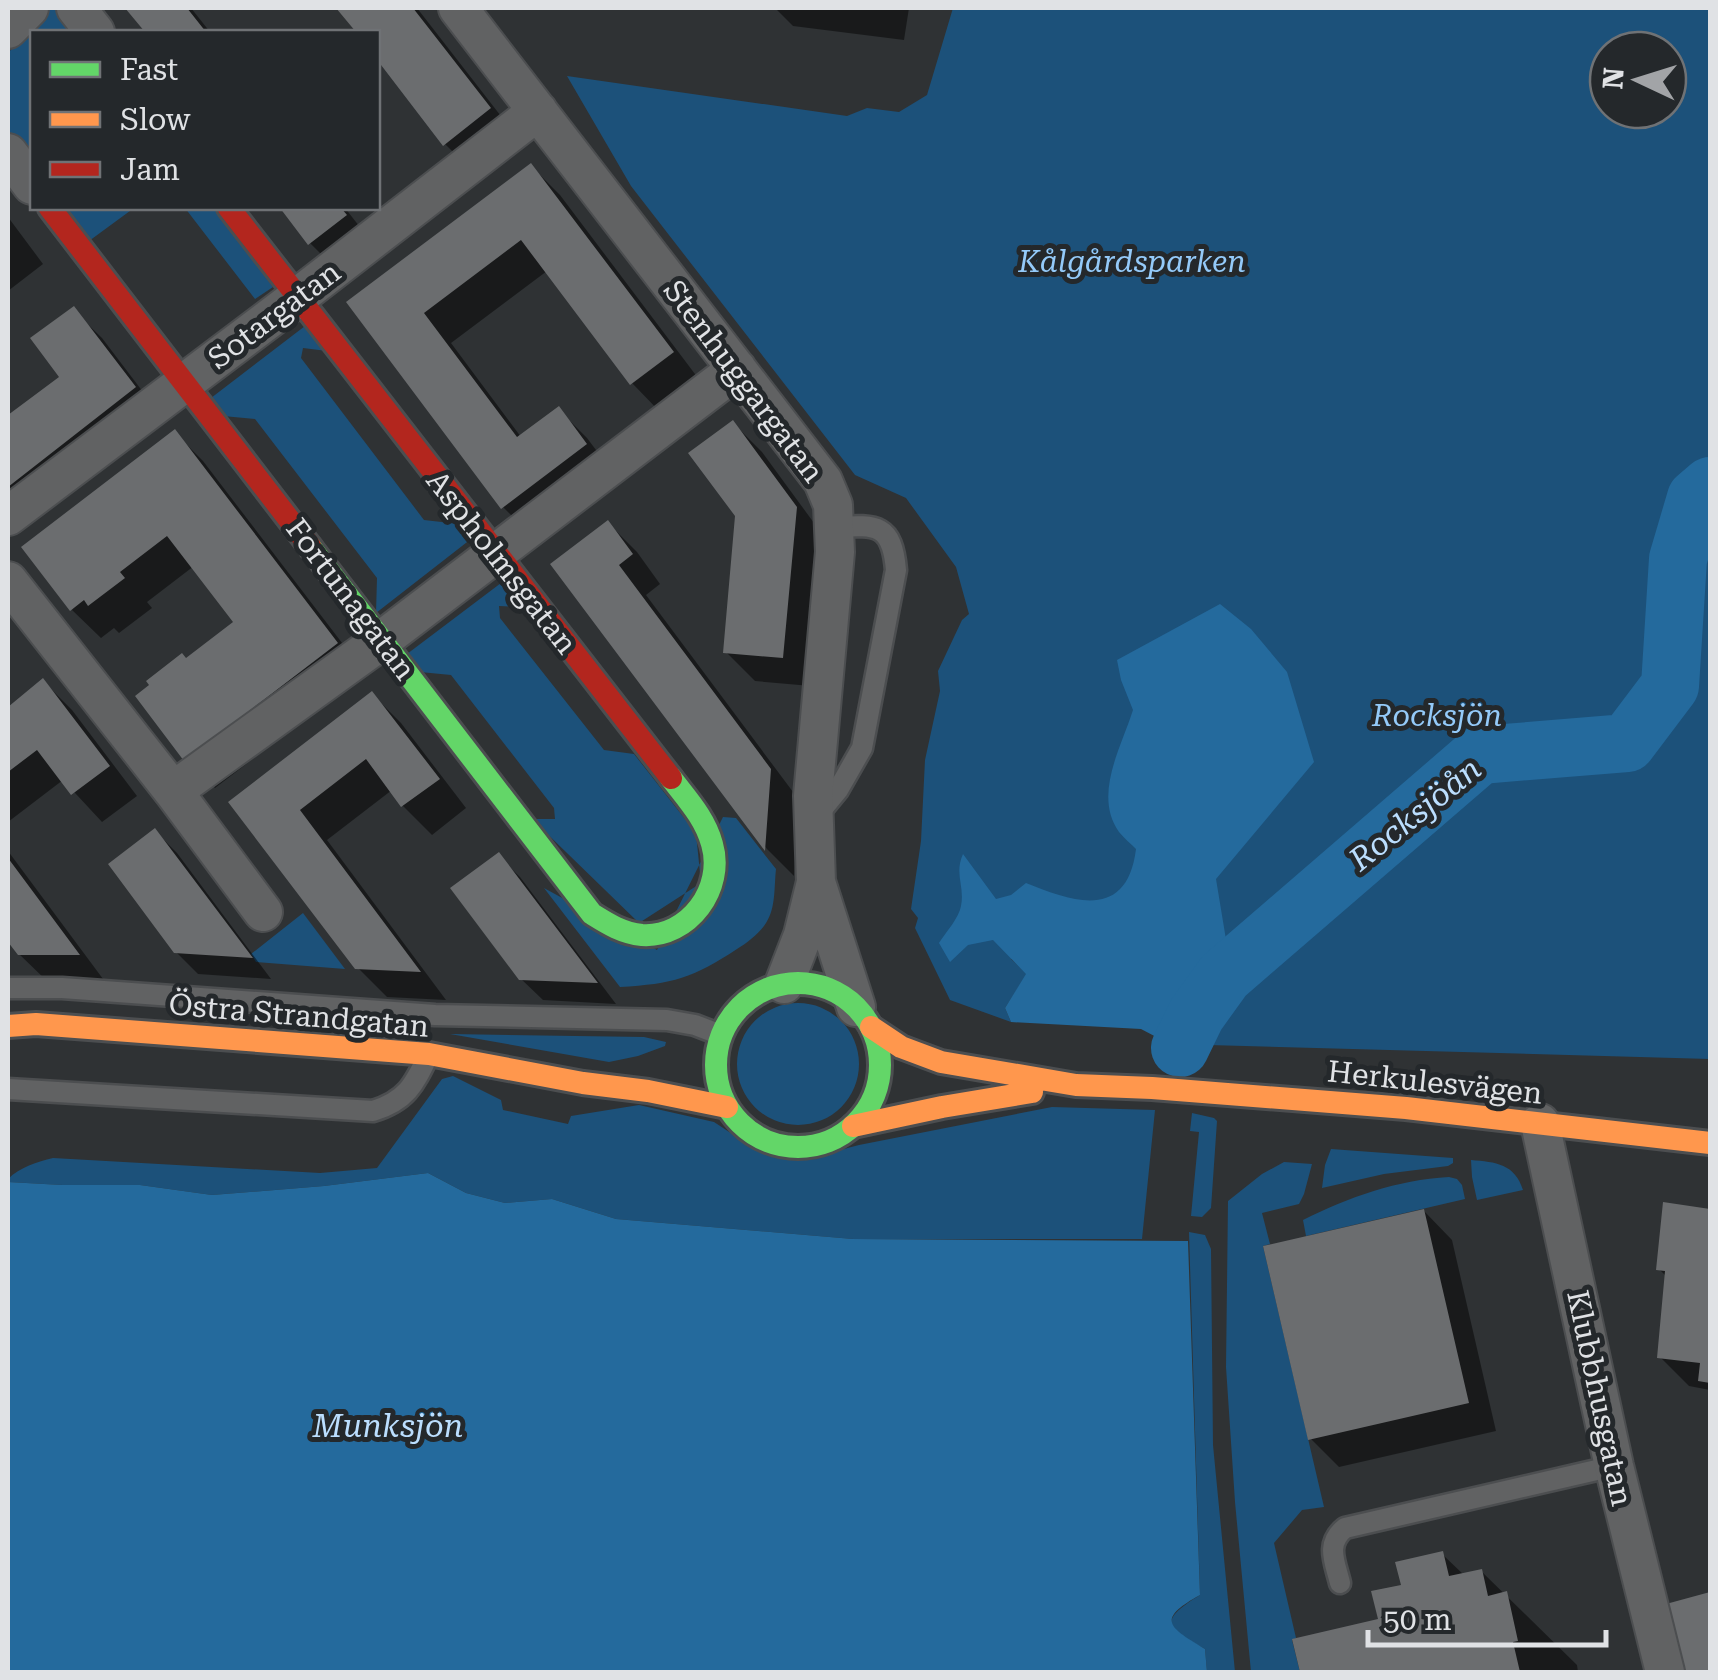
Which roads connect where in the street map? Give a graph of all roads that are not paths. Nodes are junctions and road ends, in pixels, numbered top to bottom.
1 (28, 8) edge
2 (76, 8) edge
3 (458, 8) edge
4 (8, 30) edge
5 (93, 30) edge
6 (538, 111) junction
7 (8, 153) edge
8 (30, 183) edge
9 (52, 210) edge
10 (231, 210) edge
11 (298, 298) junction
12 (737, 369) junction
13 (185, 382) junction
14 (8, 516) edge
15 (835, 527) junction
16 (494, 553) junction
17 (8, 581) edge
18 (382, 640) junction
19 (173, 792) junction
20 (814, 820) junction
21 (816, 882) junction
22 (263, 912) dead end
23 (682, 925) joint
24 (784, 984) junction
25 (8, 988) edge
26 (864, 1017) junction
27 (8, 1026) edge
28 (713, 1044) junction
29 (429, 1054) junction
30 (649, 1070) dead end
31 (583, 1083) junction
32 (1076, 1085) junction
33 (8, 1089) edge
34 (726, 1108) junction
35 (1540, 1123) junction
36 (854, 1126) junction
37 (1710, 1143) edge
38 (1614, 1466) junction
39 (1340, 1583) dead end
40 (1665, 1672) edge

1 - 4 street
2 - 5 street
3 - 6 street, Stenhuggargatan
6 - 11 street, Sotargatan
6 - 12 street, Stenhuggargatan
7 - 8 street
9 - 13 main road, Fortunagatan
10 - 11 main road, Aspholmsgatan
11 - 13 street, Sotargatan
11 - 16 main road, Aspholmsgatan
12 - 15 street, Stenhuggargatan
12 - 16 street
13 - 14 street, Sotargatan
13 - 18 main road, Fortunagatan
15 - 20 street, Stenhuggargatan
15 - 20 lane
16 - 18 street
16 - 23 main road, Aspholmsgatan
17 - 19 street
18 - 19 street
18 - 23 main road, Fortunagatan
19 - 22 street
20 - 21 street, Stenhuggargatan
21 - 24 street, Stenhuggargatan
21 - 26 street, Stenhuggargatan
24 - 26 main road
24 - 28 main road
25 - 28 lane
26 - 32 main road
26 - 36 main road
27 - 29 main road, Östra Strandgatan
28 - 34 main road
29 - 31 main road, Östra Strandgatan
29 - 33 lane
30 - 31 main road, Östra Strandgatan
31 - 34 main road, Östra Strandgatan
32 - 35 main road, Herkulesvägen
32 - 36 main road
34 - 36 main road
35 - 37 main road, Herkulesvägen
35 - 38 street, Klubbhusgatan
38 - 39 lane
38 - 40 street, Klubbhusgatan

